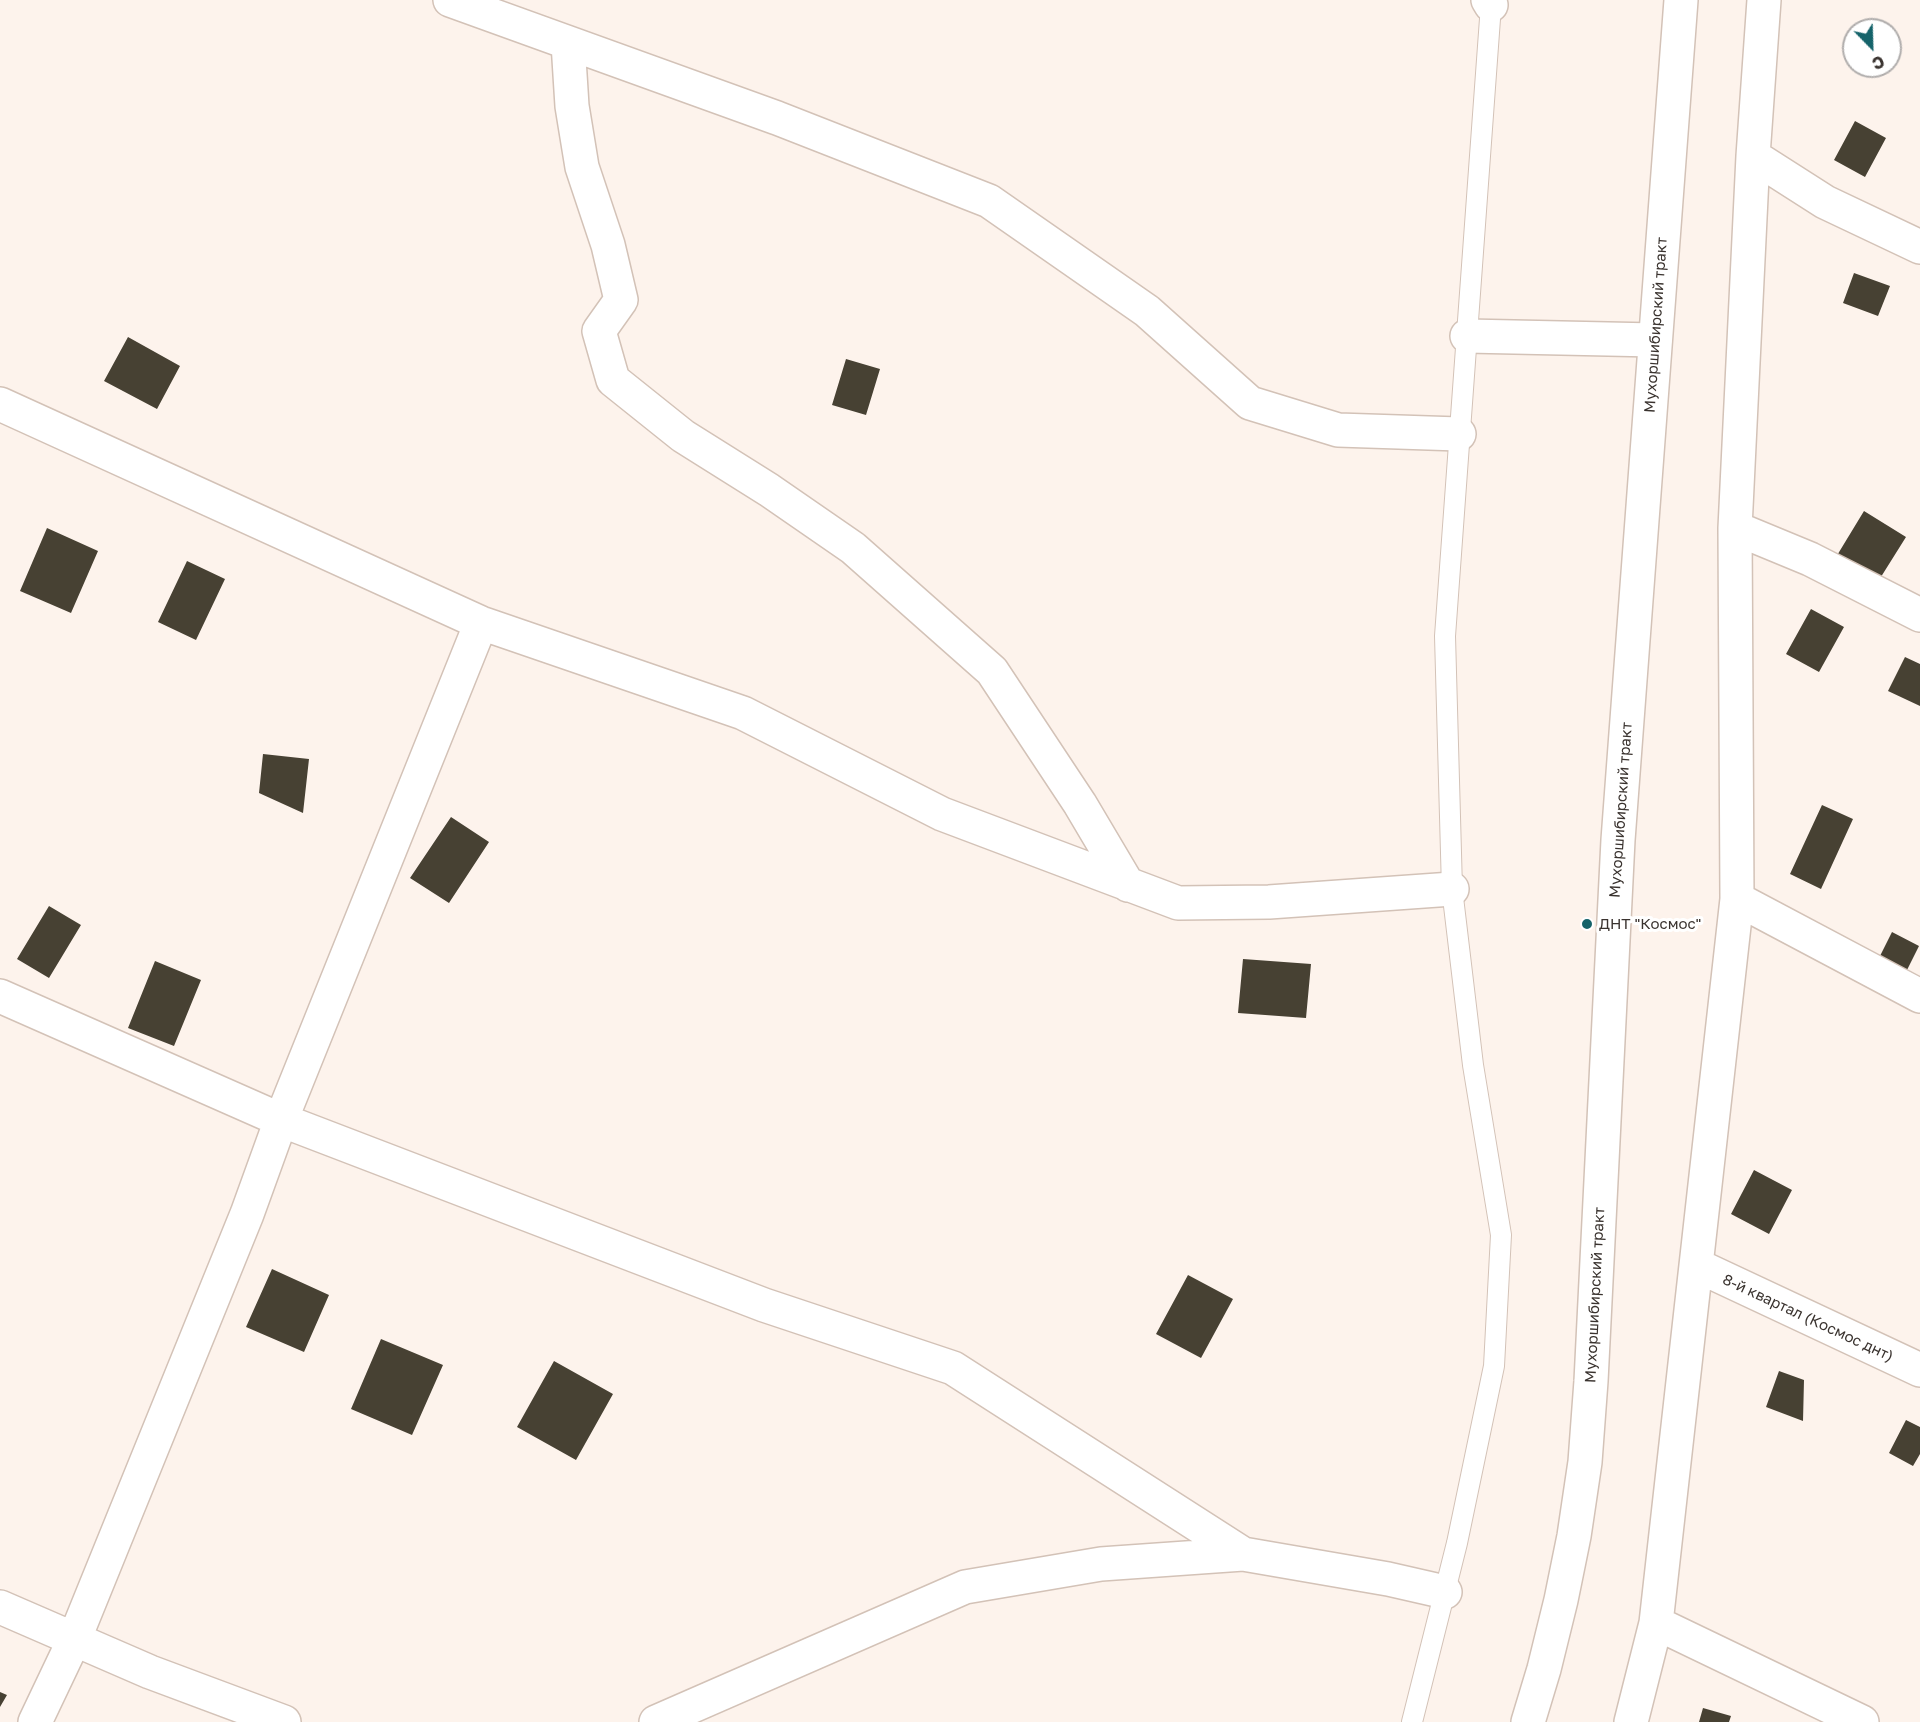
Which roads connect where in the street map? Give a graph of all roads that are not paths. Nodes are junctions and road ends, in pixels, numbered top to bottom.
1 (450, 0) edge
2 (1681, 0) edge
3 (1764, 0) edge
4 (1490, 2) edge
5 (568, 43) junction
6 (1753, 156) junction
7 (1920, 247) edge
8 (1467, 336) junction
9 (1655, 340) junction
10 (0, 404) edge
11 (1459, 434) junction
12 (1736, 528) junction
13 (1920, 615) edge
14 (481, 623) junction
15 (1128, 885) junction
16 (1452, 889) junction
17 (1737, 899) junction
18 (0, 996) edge
19 (1920, 996) edge
20 (281, 1120) junction
21 (1696, 1265) junction
22 (1920, 1370) edge
23 (1243, 1554) junction
24 (1444, 1592) junction
25 (0, 1607) edge
26 (1656, 1623) junction
27 (74, 1640) junction
28 (35, 1722) edge
29 (284, 1722) edge
30 (656, 1722) edge
31 (1412, 1722) edge
32 (1528, 1722) edge
33 (1631, 1722) edge
34 (1862, 1722) edge

1 - 5 street
2 - 9 street, Мухоршибирский тракт
3 - 6 street
4 - 8 lane
5 - 11 street
5 - 15 street
6 - 7 street
6 - 12 street
8 - 9 street
8 - 11 lane
9 - 32 street, Мухоршибирский тракт
10 - 14 street
11 - 16 lane
12 - 13 street
12 - 17 street
14 - 15 street
14 - 20 street
15 - 16 street
16 - 24 lane
17 - 19 street
17 - 21 street
18 - 20 street
20 - 23 street
20 - 27 street
21 - 22 street, 8-й квартал (Космос днт)
21 - 26 street
23 - 24 street
23 - 30 street
24 - 31 lane
25 - 27 street
26 - 33 street
26 - 34 street
27 - 28 street
27 - 29 street

